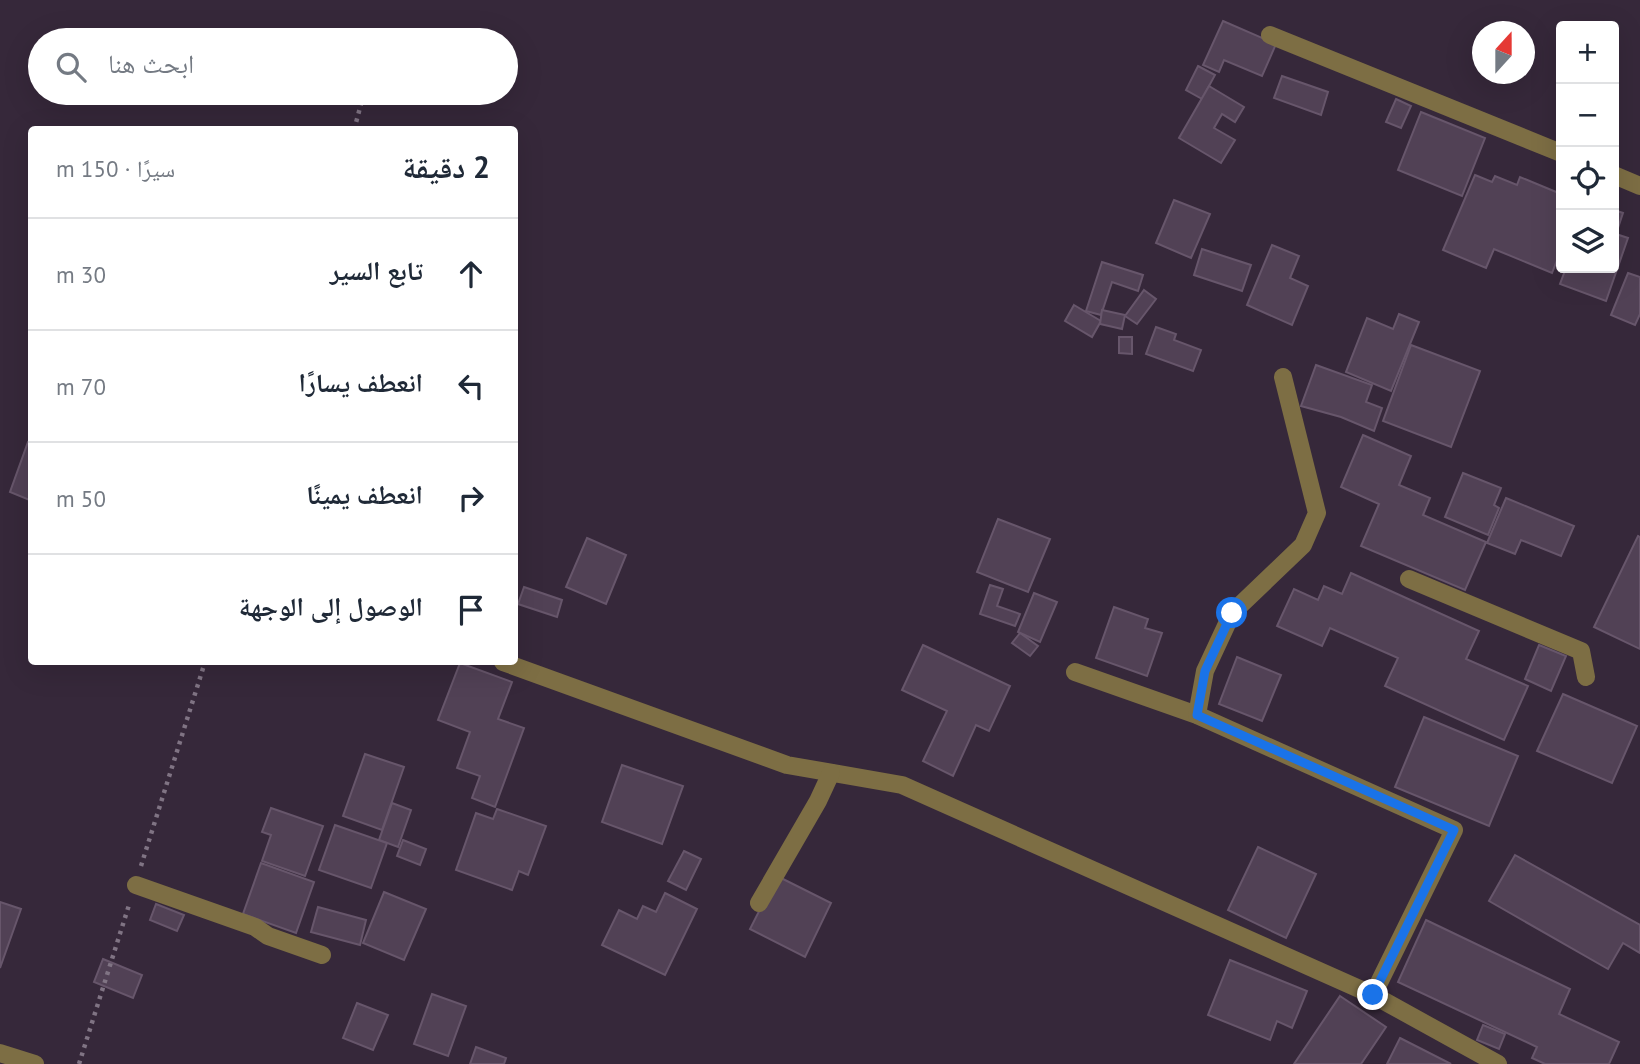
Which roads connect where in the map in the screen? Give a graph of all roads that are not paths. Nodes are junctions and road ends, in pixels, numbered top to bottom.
1 (1270, 35) dead end
2 (1556, 151) edge
3 (1619, 177) edge
4 (1640, 186) edge
5 (1283, 377) dead end
6 (1409, 579) dead end
7 (511, 665) edge
8 (1075, 671) dead end
9 (1586, 677) dead end
10 (1197, 715) junction
11 (831, 773) junction
12 (136, 885) dead end
13 (759, 903) dead end
14 (322, 955) dead end
15 (1373, 995) junction
16 (0, 1053) edge
17 (35, 1064) edge
18 (1498, 1064) edge

1 - 2 street
3 - 4 street
5 - 10 street
6 - 9 street
7 - 11 street
8 - 10 street
10 - 15 street
11 - 13 street
11 - 15 street
12 - 14 street
15 - 18 street
16 - 17 street

